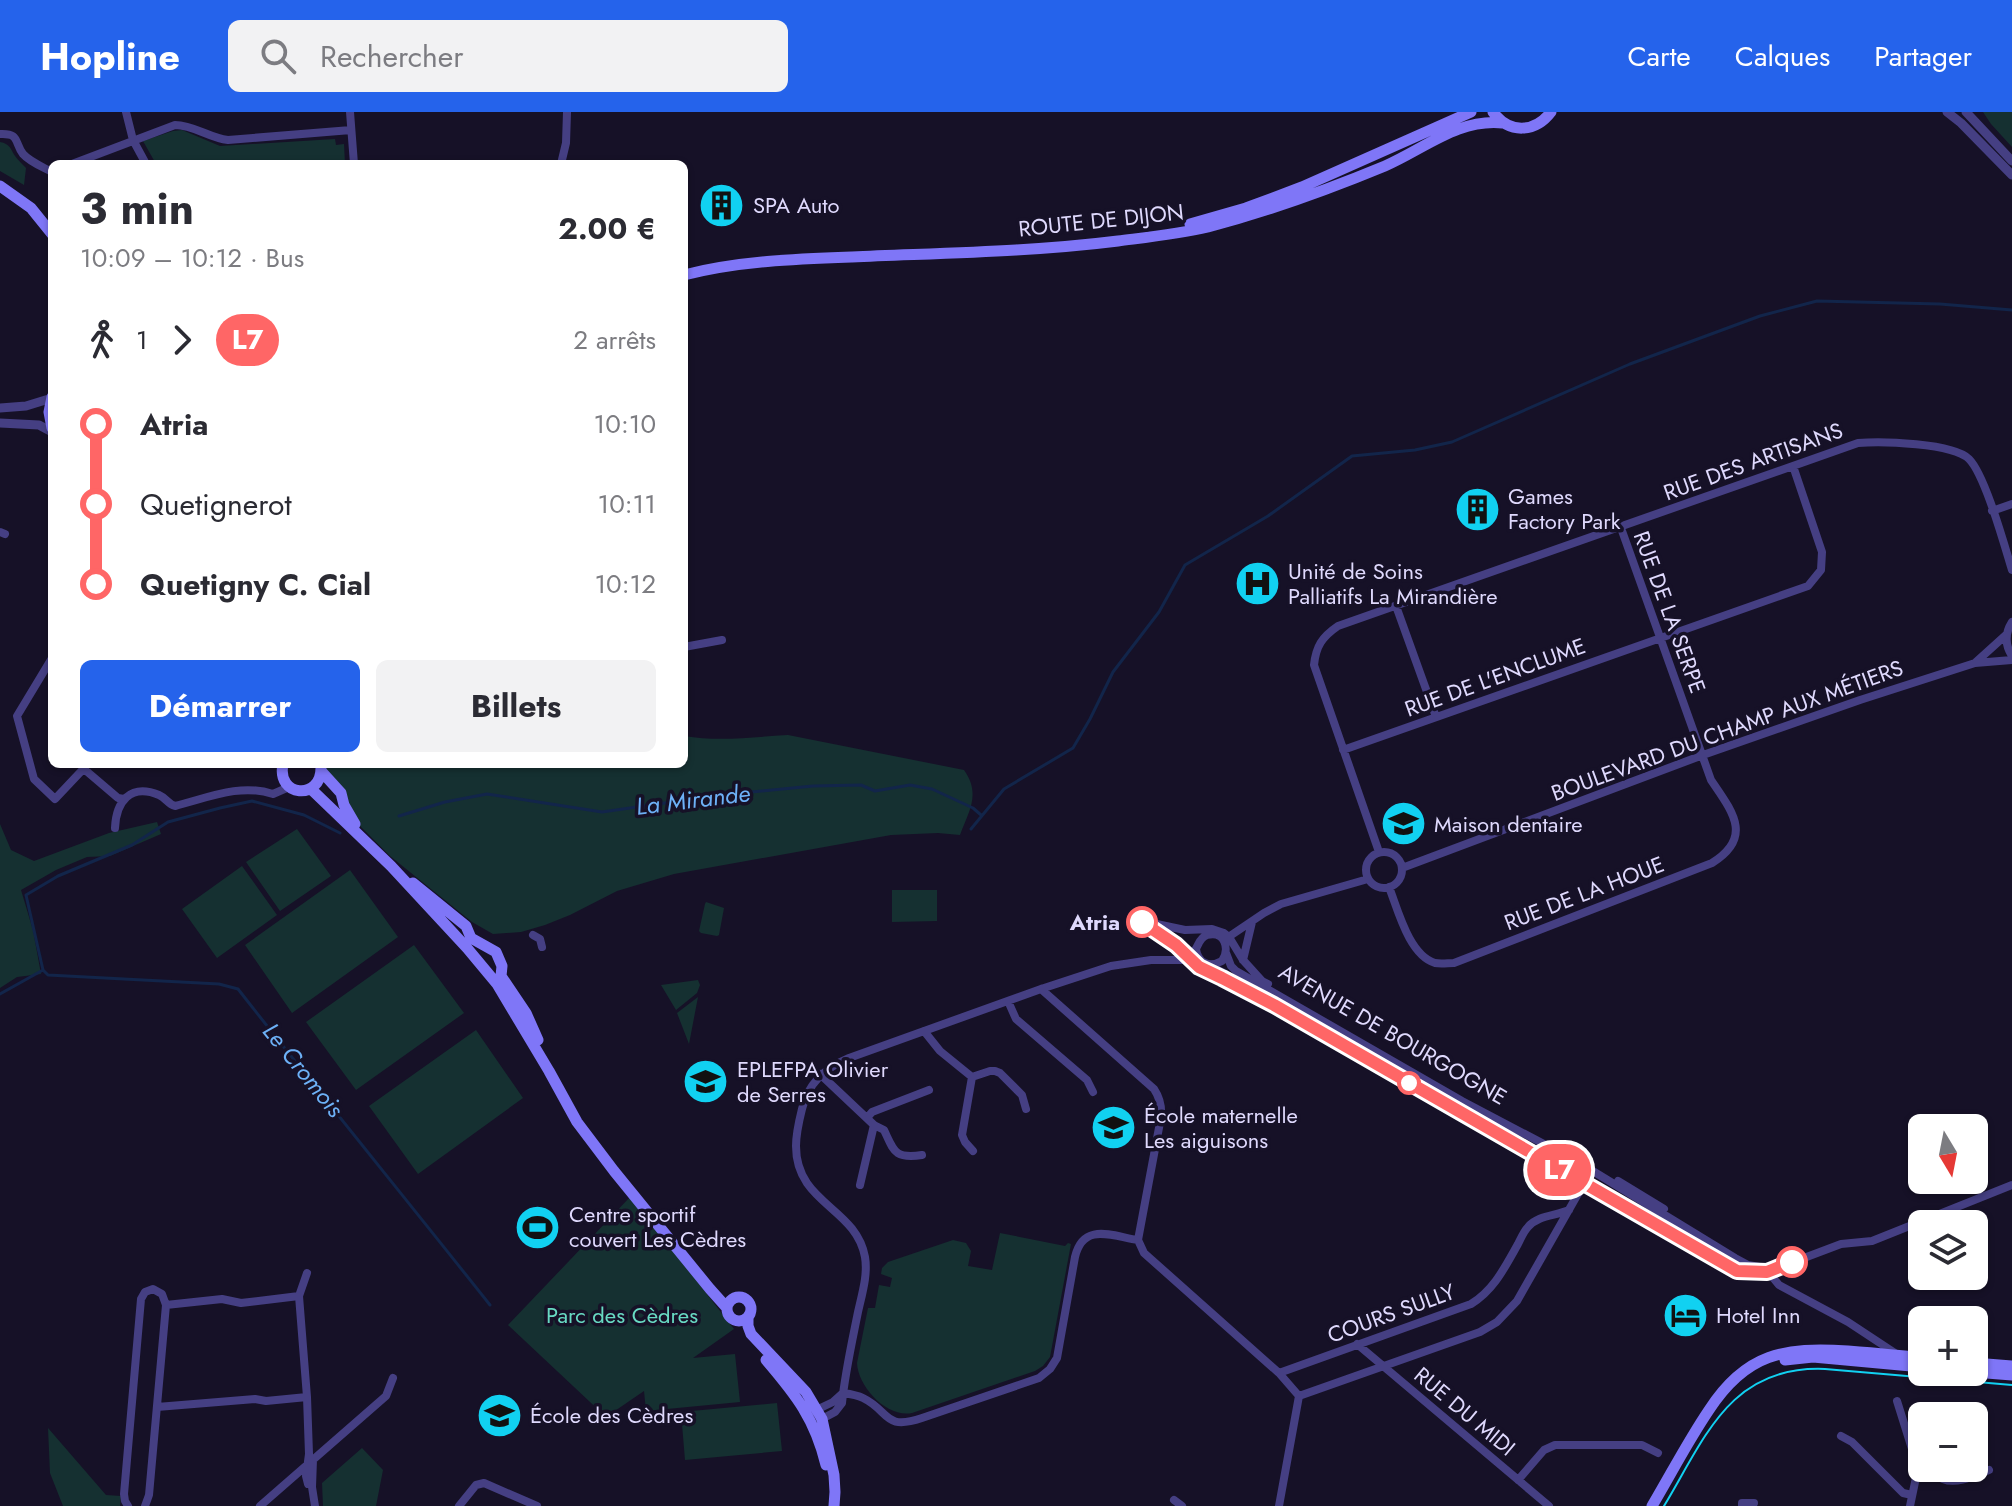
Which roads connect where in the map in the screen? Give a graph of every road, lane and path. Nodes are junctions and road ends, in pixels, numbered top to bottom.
1 (126, 112) edge
2 (350, 112) edge
3 (567, 112) edge
4 (1471, 112) edge
5 (1493, 112) edge
6 (1551, 112) edge
7 (1947, 112) edge
8 (1966, 112) edge
9 (1503, 123) junction
10 (351, 130) junction
11 (0, 134) edge
12 (133, 140) junction
13 (82, 160) edge
14 (144, 160) edge
15 (354, 160) edge
16 (562, 160) edge
17 (2012, 161) edge
18 (48, 170) edge
19 (2012, 175) edge
20 (0, 186) edge
21 (48, 229) edge
22 (1119, 241) junction
23 (688, 274) edge
24 (48, 399) edge
25 (0, 408) edge
26 (0, 423) edge
27 (48, 428) edge
28 (1793, 466) junction
29 (2012, 504) edge
30 (1992, 511) junction
31 (1621, 528) junction
32 (2012, 570) edge
33 (1396, 606) junction
34 (2012, 622) edge
35 (2007, 634) junction
36 (1660, 637) junction
37 (722, 640) dead end
38 (688, 646) edge
39 (2012, 658) edge
40 (1975, 663) junction
41 (48, 665) edge
42 (1436, 717) junction
43 (1343, 750) junction
44 (1703, 755) junction
45 (84, 768) edge
46 (88, 768) edge
47 (280, 768) edge
48 (321, 768) edge
49 (289, 787) junction
50 (311, 789) junction
51 (124, 799) junction
52 (115, 828) dead end
53 (367, 841) junction
54 (1379, 852) junction
55 (391, 866) junction
56 (1402, 868) junction
57 (1368, 879) junction
58 (1389, 887) junction
59 (1252, 921) junction
60 (533, 935) dead end
61 (1226, 939) junction
62 (542, 947) dead end
63 (1196, 949) junction
64 (1226, 953) junction
65 (1189, 959) junction
66 (1243, 960) junction
67 (1206, 964) junction
68 (495, 975) junction
69 (1041, 989) junction
70 (1008, 1001) junction
71 (924, 1031) junction
72 (820, 1074) junction
73 (972, 1077) junction
74 (929, 1090) dead end
75 (1093, 1092) dead end
76 (1026, 1109) dead end
77 (870, 1122) junction
78 (973, 1151) dead end
79 (922, 1155) dead end
80 (1591, 1171) junction
81 (1585, 1182) junction
82 (860, 1185) dead end
83 (2012, 1185) edge
84 (1570, 1210) junction
85 (1138, 1240) junction
86 (1742, 1265) junction
87 (1766, 1270) junction
88 (307, 1273) dead end
89 (299, 1296) junction
90 (731, 1303) junction
91 (166, 1305) junction
92 (743, 1319) junction
93 (1357, 1344) junction
94 (1899, 1355) junction
95 (1908, 1356) edge
96 (1988, 1364) edge
97 (1384, 1366) junction
98 (1908, 1366) edge
99 (2012, 1366) edge
100 (1279, 1373) junction
101 (1988, 1373) edge
102 (2012, 1375) edge
103 (393, 1378) dead end
104 (1730, 1383) junction
105 (843, 1393) junction
106 (1299, 1396) junction
107 (307, 1397) junction
108 (1897, 1401) dead end
109 (157, 1407) junction
110 (815, 1416) junction
111 (309, 1432) junction
112 (1841, 1436) dead end
113 (1908, 1436) edge
114 (322, 1450) junction
115 (1658, 1453) dead end
116 (310, 1461) junction
117 (1518, 1480) junction
118 (287, 1482) junction
119 (1915, 1482) edge
120 (310, 1486) junction
121 (1912, 1495) junction
122 (1754, 1503) dead end
123 (128, 1506) edge
124 (145, 1506) edge
125 (260, 1506) edge
126 (315, 1506) edge
127 (459, 1506) edge
128 (537, 1506) edge
129 (831, 1506) edge
130 (1279, 1506) edge
131 (1549, 1506) edge
132 (1652, 1506) edge
133 (1742, 1506) edge
134 (1910, 1506) edge

1 - 12 street
2 - 10 street
3 - 16 street
4 - 22 main road
5 - 9 main road
6 - 9 main road, ROUTE DE DIJON
7 - 19 street
8 - 17 street
9 - 22 main road, ROUTE DE DIJON
10 - 12 street
10 - 15 street
11 - 18 street
12 - 13 street
12 - 14 street
20 - 21 main road
22 - 23 main road, ROUTE DE DIJON
24 - 25 street
26 - 27 street
28 - 30 street, RUE DES ARTISANS
28 - 31 street, RUE DES ARTISANS
28 - 36 street, RUE DE L'ENCLUME
29 - 30 street
30 - 32 street, RUE DES ARTISANS
31 - 33 street, RUE DES ARTISANS
31 - 36 street, RUE DE LA SERPE
33 - 42 street
33 - 43 street, RUE DES ARTISANS
34 - 35 street
35 - 39 street
35 - 40 street, BOULEVARD DU CHAMP AUX MÉTIERS
36 - 42 street, RUE DE L'ENCLUME
36 - 44 street, RUE DE LA SERPE
37 - 38 street
39 - 40 street, BOULEVARD DU CHAMP AUX MÉTIERS
40 - 44 street, BOULEVARD DU CHAMP AUX MÉTIERS
41 - 45 street
42 - 43 street, RUE DE L'ENCLUME
43 - 54 street
44 - 56 street, BOULEVARD DU CHAMP AUX MÉTIERS
44 - 58 street, RUE DE LA HOUE
46 - 51 street
47 - 49 main road
48 - 50 main road
48 - 53 main road
49 - 50 main road
49 - 51 street
50 - 53 main road
51 - 52 street
53 - 55 main road
54 - 56 street
54 - 57 street
55 - 68 main road
55 - 68 main road
56 - 58 street
57 - 58 street
57 - 59 street
59 - 61 street
59 - 66 street
60 - 62 street
61 - 63 street
61 - 64 street
61 - 65 street, AVENUE DE BOURGOGNE
61 - 66 street, AVENUE DE BOURGOGNE
63 - 65 street
63 - 67 street
64 - 67 street
64 - 80 street, AVENUE DE BOURGOGNE
65 - 67 street
65 - 69 street
65 - 81 street, AVENUE DE BOURGOGNE
66 - 86 street, AVENUE DE BOURGOGNE
67 - 81 street, AVENUE DE BOURGOGNE
68 - 90 main road
69 - 70 street
69 - 85 street
70 - 71 street
70 - 75 street
71 - 72 street
71 - 73 street
72 - 77 street
72 - 105 street
73 - 76 street
73 - 78 street
74 - 77 street
77 - 79 street
77 - 82 street
80 - 81 street
80 - 86 street, AVENUE DE BOURGOGNE
81 - 84 street
81 - 86 street, AVENUE DE BOURGOGNE
83 - 87 street, AVENUE DE BOURGOGNE
84 - 93 street, COURS SULLY
84 - 97 street
85 - 100 street
85 - 105 street
86 - 87 street, AVENUE DE BOURGOGNE
87 - 94 street
88 - 89 street
89 - 91 street
89 - 107 street
90 - 92 main road
90 - 92 main road
91 - 109 street
91 - 123 street
92 - 110 main road
93 - 97 street, RUE DU MIDI
93 - 100 street, COURS SULLY
94 - 95 main road
94 - 104 main road
96 - 99 main road
97 - 106 street
97 - 117 street, RUE DU MIDI
98 - 104 main road
100 - 106 street
101 - 102 main road
103 - 114 street
104 - 132 main road
105 - 110 street
106 - 130 street
107 - 109 street
107 - 111 street
108 - 113 street
109 - 124 street
110 - 129 main road
111 - 114 street
111 - 116 street
112 - 121 street
114 - 116 street
115 - 117 street
116 - 118 street
116 - 120 street
117 - 131 street, RUE DU MIDI
118 - 120 street
118 - 125 street
119 - 121 street
120 - 126 street
121 - 134 street
122 - 133 street
127 - 128 street

